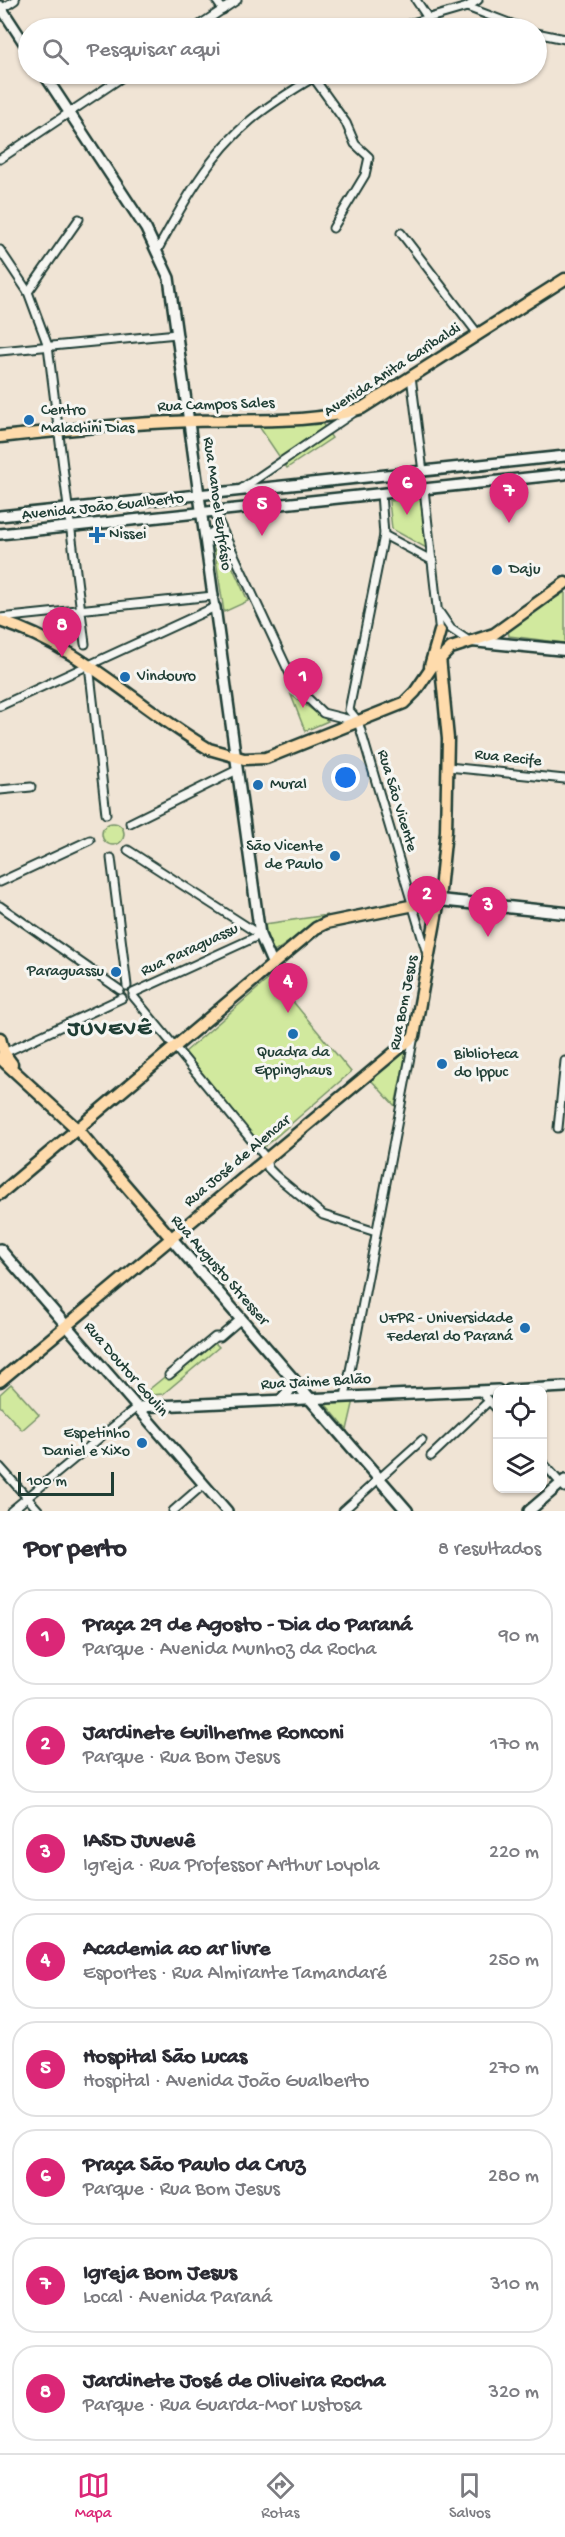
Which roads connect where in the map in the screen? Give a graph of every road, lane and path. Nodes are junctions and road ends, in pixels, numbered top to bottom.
1 (15, 0) edge
2 (216, 0) edge
3 (237, 0) edge
4 (416, 0) edge
5 (478, 0) edge
6 (467, 7) junction
7 (1, 8) edge
8 (223, 10) junction
9 (211, 18) edge
10 (428, 18) joint
11 (496, 18) edge
12 (18, 34) edge
13 (547, 35) edge
14 (565, 39) edge
15 (51, 84) edge
16 (112, 84) edge
17 (303, 84) edge
18 (322, 84) edge
19 (70, 112) junction
20 (0, 159) edge
21 (79, 219) dead end
22 (333, 228) dead end
23 (401, 233) dead end
24 (158, 249) junction
25 (0, 250) edge
26 (565, 279) edge
27 (28, 292) junction
28 (177, 334) junction
29 (478, 334) junction
30 (48, 346) junction
31 (0, 351) edge
32 (411, 376) junction
33 (362, 408) junction
34 (189, 421) junction
35 (58, 431) junction
36 (0, 437) edge
37 (565, 456) edge
38 (423, 472) junction
39 (565, 474) edge
40 (424, 489) junction
41 (238, 491) junction
42 (381, 494) junction
43 (200, 495) junction
44 (68, 509) junction
45 (214, 512) junction
46 (202, 513) junction
47 (0, 516) edge
48 (70, 527) junction
49 (0, 534) edge
50 (223, 534) junction
51 (384, 535) junction
52 (205, 537) junction
53 (433, 561) junction
54 (565, 583) edge
55 (213, 596) junction
56 (193, 598) junction
57 (214, 608) junction
58 (81, 609) junction
59 (439, 610) junction
60 (199, 615) junction
61 (0, 620) edge
62 (440, 631) junction
63 (469, 641) junction
64 (85, 644) dead end
65 (565, 650) edge
66 (440, 657) junction
67 (89, 665) junction
68 (427, 675) junction
69 (0, 706) edge
70 (358, 722) junction
71 (235, 758) junction
72 (448, 767) junction
73 (237, 770) junction
74 (565, 779) edge
75 (31, 787) dead end
76 (0, 790) edge
77 (106, 814) dead end
78 (130, 824) dead end
79 (90, 840) dead end
80 (128, 850) dead end
81 (111, 858) dead end
82 (0, 882) edge
83 (439, 900) junction
84 (0, 906) edge
85 (413, 906) junction
86 (565, 913) edge
87 (260, 935) junction
88 (428, 958) junction
89 (273, 965) junction
90 (127, 986) junction
91 (121, 994) junction
92 (133, 995) junction
93 (414, 1036) junction
94 (0, 1038) edge
95 (175, 1047) junction
96 (1, 1055) edge
97 (565, 1061) edge
98 (558, 1128) dead end
99 (77, 1130) junction
100 (266, 1158) junction
101 (0, 1194) edge
102 (376, 1232) junction
103 (171, 1238) junction
104 (0, 1249) edge
105 (241, 1319) junction
106 (66, 1326) junction
107 (169, 1375) dead end
108 (0, 1381) edge
109 (295, 1382) junction
110 (565, 1387) edge
111 (547, 1388) edge
112 (493, 1390) edge
113 (480, 1391) junction
114 (345, 1397) junction
115 (310, 1399) junction
116 (282, 1400) junction
117 (489, 1401) junction
118 (493, 1405) edge
119 (137, 1407) junction
120 (422, 1440) dead end
121 (430, 1456) dead end
122 (547, 1466) edge
123 (0, 1467) edge
124 (380, 1480) junction
125 (204, 1484) junction
126 (564, 1484) edge
127 (27, 1498) junction
128 (11, 1511) edge
129 (39, 1511) edge
130 (173, 1511) edge
131 (227, 1511) edge
132 (343, 1511) edge
133 (407, 1511) edge
134 (529, 1511) edge

1 - 7 street
2 - 8 street
3 - 8 street
4 - 10 street
5 - 6 street
6 - 10 street
6 - 11 street
7 - 12 street
8 - 9 street
13 - 14 street
15 - 19 street, Rua Manoel Eufrásio
16 - 19 street
17 - 24 street
18 - 22 street
19 - 20 street
19 - 24 street, Rua Manoel Eufrásio
21 - 27 street
23 - 29 street
24 - 28 street, Rua Manoel Eufrásio
25 - 27 street
26 - 29 main road, Avenida Anita Garibaldi
27 - 30 street
28 - 30 street
28 - 34 street, Rua Manoel Eufrásio
29 - 32 main road, Avenida Anita Garibaldi
30 - 31 street
30 - 35 street
32 - 33 main road, Avenida Anita Garibaldi
32 - 38 street
33 - 34 main road, Rua Campos Sales
33 - 41 street, Avenida Anita Garibaldi
34 - 35 main road, Rua Campos Sales
34 - 43 street, Rua Manoel Eufrásio
35 - 36 main road, Rua Campos Sales
35 - 44 street
37 - 38 street, Avenida João Gualberto
38 - 41 street, Avenida João Gualberto
39 - 40 street, Avenida João Gualberto
40 - 42 street, Avenida João Gualberto
40 - 53 street, Rua Bom Jesus
41 - 43 street, Avenida João Gualberto
42 - 45 street, Avenida João Gualberto
42 - 51 street, Rua São Vicente
43 - 44 street, Avenida João Gualberto
43 - 46 street, Rua Manoel Eufrásio
44 - 47 street, Avenida João Gualberto
44 - 48 street
45 - 46 street, Avenida João Gualberto
45 - 50 street
46 - 48 street, Avenida João Gualberto
46 - 52 street, Rua Manoel Eufrásio
48 - 49 street, Avenida João Gualberto
48 - 58 street
50 - 52 street
50 - 70 street
51 - 53 street
51 - 70 street, Rua São Vicente
52 - 55 street, Rua Manoel Eufrásio
53 - 59 street, Rua Bom Jesus
54 - 63 main road
55 - 56 street
55 - 57 street, Rua Manoel Eufrásio
56 - 58 street
56 - 60 street
57 - 60 street
57 - 71 street, Rua Manoel Eufrásio
58 - 61 street
58 - 64 street
59 - 62 street, Rua Bom Jesus
59 - 63 street
60 - 67 street
61 - 67 main road
62 - 66 street, Rua Bom Jesus
62 - 68 main road
63 - 65 main road
63 - 66 main road
66 - 68 main road
66 - 72 main road, Rua Bom Jesus
67 - 69 street
67 - 71 main road
67 - 77 street
68 - 70 main road
70 - 71 main road
70 - 85 street, Rua São Vicente
71 - 73 street, Rua Manoel Eufrásio
72 - 74 street, Rua Recife
72 - 83 main road, Rua Bom Jesus
73 - 78 street
73 - 87 street, Rua Manoel Eufrásio
75 - 76 street
79 - 82 street
80 - 87 street
81 - 90 street
83 - 85 main road
83 - 86 main road
83 - 88 main road, Rua Bom Jesus
84 - 91 street
85 - 88 street, Rua São Vicente
85 - 89 main road
87 - 89 street, Rua Manoel Eufrásio
87 - 92 street, Rua Paraguassu
88 - 93 main road, Rua Bom Jesus
89 - 95 main road
90 - 91 street
90 - 92 street
91 - 92 street, Rua Paraguassu
91 - 96 street
92 - 95 street
93 - 100 main road, Rua José de Alencar
93 - 102 street, Rua Bom Jesus
94 - 96 main road, Rua Augusto Stresser
95 - 99 main road
95 - 100 street
96 - 99 main road, Rua Augusto Stresser
97 - 98 street
99 - 101 main road
99 - 103 main road, Rua Augusto Stresser
100 - 102 street
100 - 103 main road, Rua José de Alencar
102 - 114 street, Rua Bom Jesus
103 - 105 main road, Rua Augusto Stresser
103 - 106 main road, Rua José de Alencar
104 - 106 street, Rua Doutor Goulin
105 - 107 street
105 - 109 main road, Rua Augusto Stresser
106 - 108 main road, Rua José de Alencar
106 - 119 street, Rua Doutor Goulin
109 - 115 main road, Rua Augusto Stresser
109 - 116 main road
110 - 111 street
112 - 113 street, Rua Jaime Balão
113 - 114 street, Rua Jaime Balão
113 - 117 street
114 - 115 street, Rua Jaime Balão
115 - 116 street, Rua Jaime Balão
115 - 124 main road, Rua Augusto Stresser
116 - 119 street, Rua Jaime Balão
117 - 118 street
117 - 121 street
119 - 125 street, Rua Doutor Goulin
119 - 127 street
120 - 124 street
122 - 126 street
123 - 127 street
124 - 132 street
124 - 133 main road, Rua Augusto Stresser
125 - 130 street
125 - 131 street, Rua Doutor Goulin
126 - 134 street
127 - 128 street
127 - 129 street

